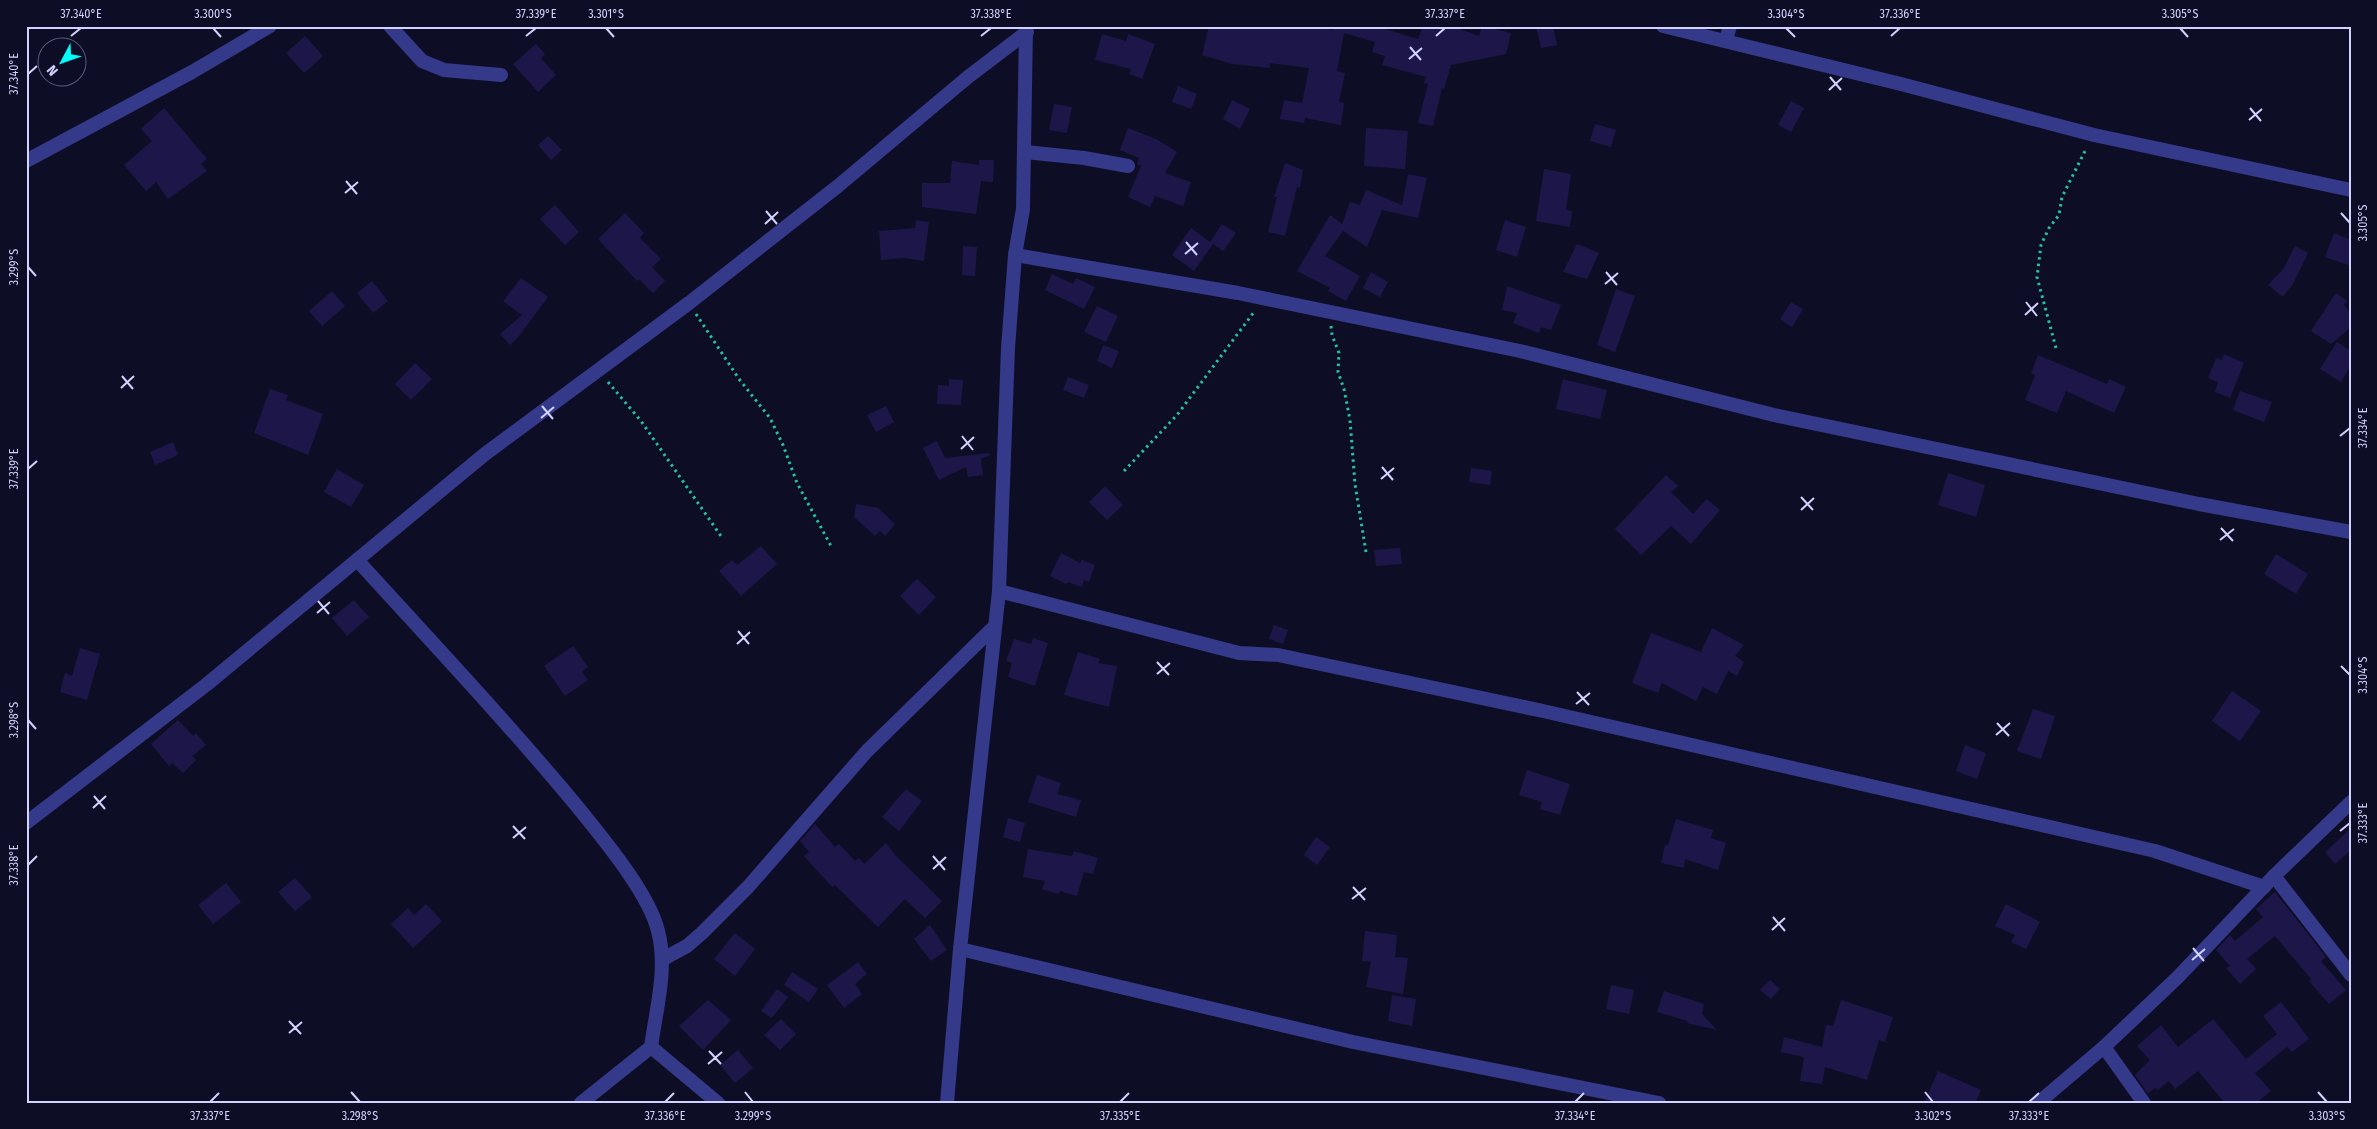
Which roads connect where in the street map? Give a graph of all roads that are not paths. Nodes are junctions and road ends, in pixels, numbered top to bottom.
1 (270, 26) edge
2 (390, 26) edge
3 (1663, 26) edge
4 (1027, 29) edge
5 (1728, 33) edge
6 (501, 75) dead end
7 (1025, 152) junction
8 (26, 161) edge
9 (1128, 166) dead end
10 (2351, 190) edge
11 (1014, 255) junction
12 (2351, 532) edge
13 (357, 560) junction
14 (999, 591) junction
15 (995, 626) junction
16 (2351, 802) edge
17 (26, 823) edge
18 (2274, 876) junction
19 (2264, 887) junction
20 (960, 949) junction
21 (663, 959) junction
22 (2351, 975) edge
23 (651, 1047) junction
24 (2104, 1047) junction
25 (581, 1103) edge
26 (718, 1103) edge
27 (947, 1103) edge
28 (1659, 1103) edge
29 (2038, 1103) edge
30 (2144, 1103) edge

1 - 8 street
2 - 6 street
3 - 5 street
4 - 7 street
4 - 13 street
5 - 10 street
7 - 9 street
7 - 11 street
11 - 12 street
11 - 14 street
13 - 17 street
13 - 21 street
14 - 15 street
14 - 19 street
15 - 20 street
15 - 21 street
16 - 18 street
18 - 19 street
18 - 22 street
19 - 24 street
20 - 27 street
20 - 28 street
21 - 23 street
23 - 25 street
23 - 26 street
24 - 29 street
24 - 30 street

